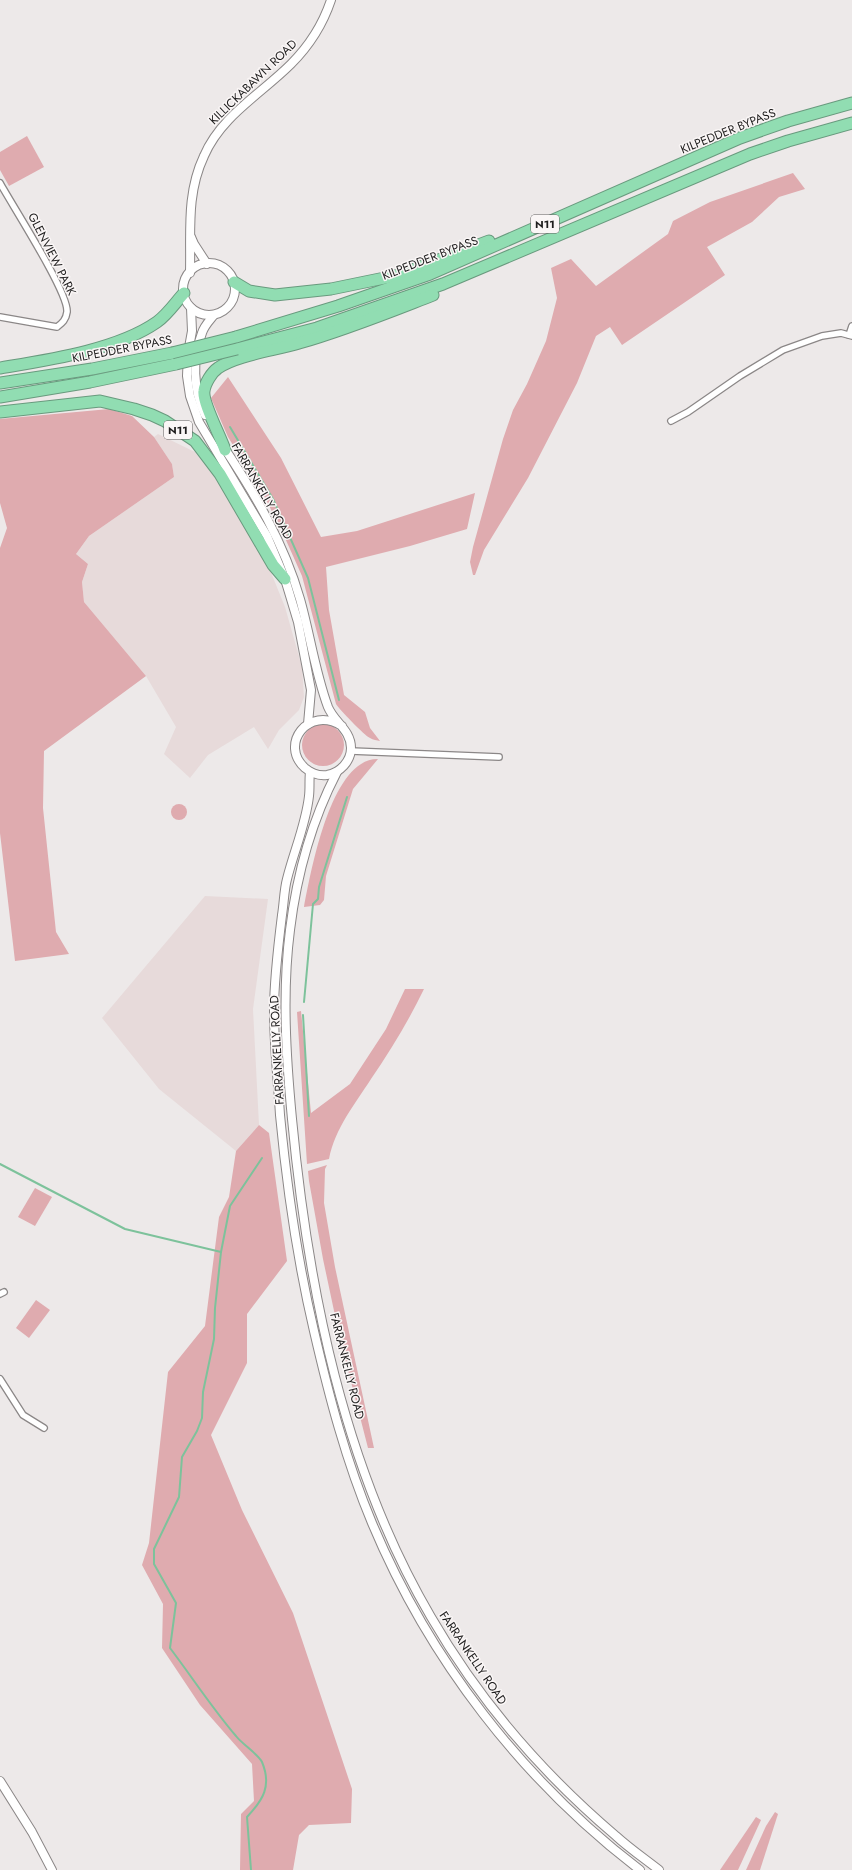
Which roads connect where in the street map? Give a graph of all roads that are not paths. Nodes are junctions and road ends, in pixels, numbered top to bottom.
1 (331, 0) edge
2 (852, 103) edge
3 (852, 123) edge
4 (0, 183) edge
5 (592, 203) junction
6 (189, 230) junction
7 (520, 252) junction
8 (207, 264) junction
9 (190, 272) junction
10 (234, 282) junction
11 (184, 293) junction
12 (191, 308) junction
13 (214, 315) junction
14 (0, 317) edge
15 (852, 326) edge
16 (850, 336) edge
17 (0, 368) edge
18 (0, 383) edge
19 (0, 397) edge
20 (0, 412) edge
21 (671, 421) dead end
22 (225, 450) junction
23 (285, 579) junction
24 (308, 724) junction
25 (342, 726) junction
26 (351, 751) junction
27 (499, 757) dead end
28 (310, 772) junction
29 (337, 772) junction
30 (0, 1379) edge
31 (44, 1428) dead end
32 (0, 1781) edge
33 (52, 1870) edge
34 (640, 1870) edge
35 (659, 1870) edge

1 - 6 main road, KILLICKABAWN ROAD
2 - 5 highway, KILPEDDER BYPASS / N11
3 - 7 highway, KILPEDDER BYPASS / N11
4 - 14 street, GLENVIEW PARK
5 - 10 highway, N11
5 - 18 highway, KILPEDDER BYPASS / N11, bridge
6 - 8 main road, KILLICKABAWN ROAD
6 - 9 main road, KILLICKABAWN ROAD
7 - 19 highway, KILPEDDER BYPASS / N11, bridge
7 - 22 highway, N11
8 - 9 main road
8 - 10 main road
9 - 11 main road
10 - 13 main road
11 - 12 main road
11 - 17 highway
12 - 13 main road
12 - 23 main road, FARRANKELLY ROAD
13 - 22 main road, FARRANKELLY ROAD
15 - 16 street
16 - 21 street
20 - 23 highway, N11
22 - 25 main road, FARRANKELLY ROAD
23 - 24 main road, FARRANKELLY ROAD
24 - 25 main road
24 - 28 main road
25 - 26 main road
26 - 27 street
26 - 29 main road
28 - 29 main road
28 - 34 main road, FARRANKELLY ROAD
29 - 35 main road, FARRANKELLY ROAD
30 - 31 street
32 - 33 main road

